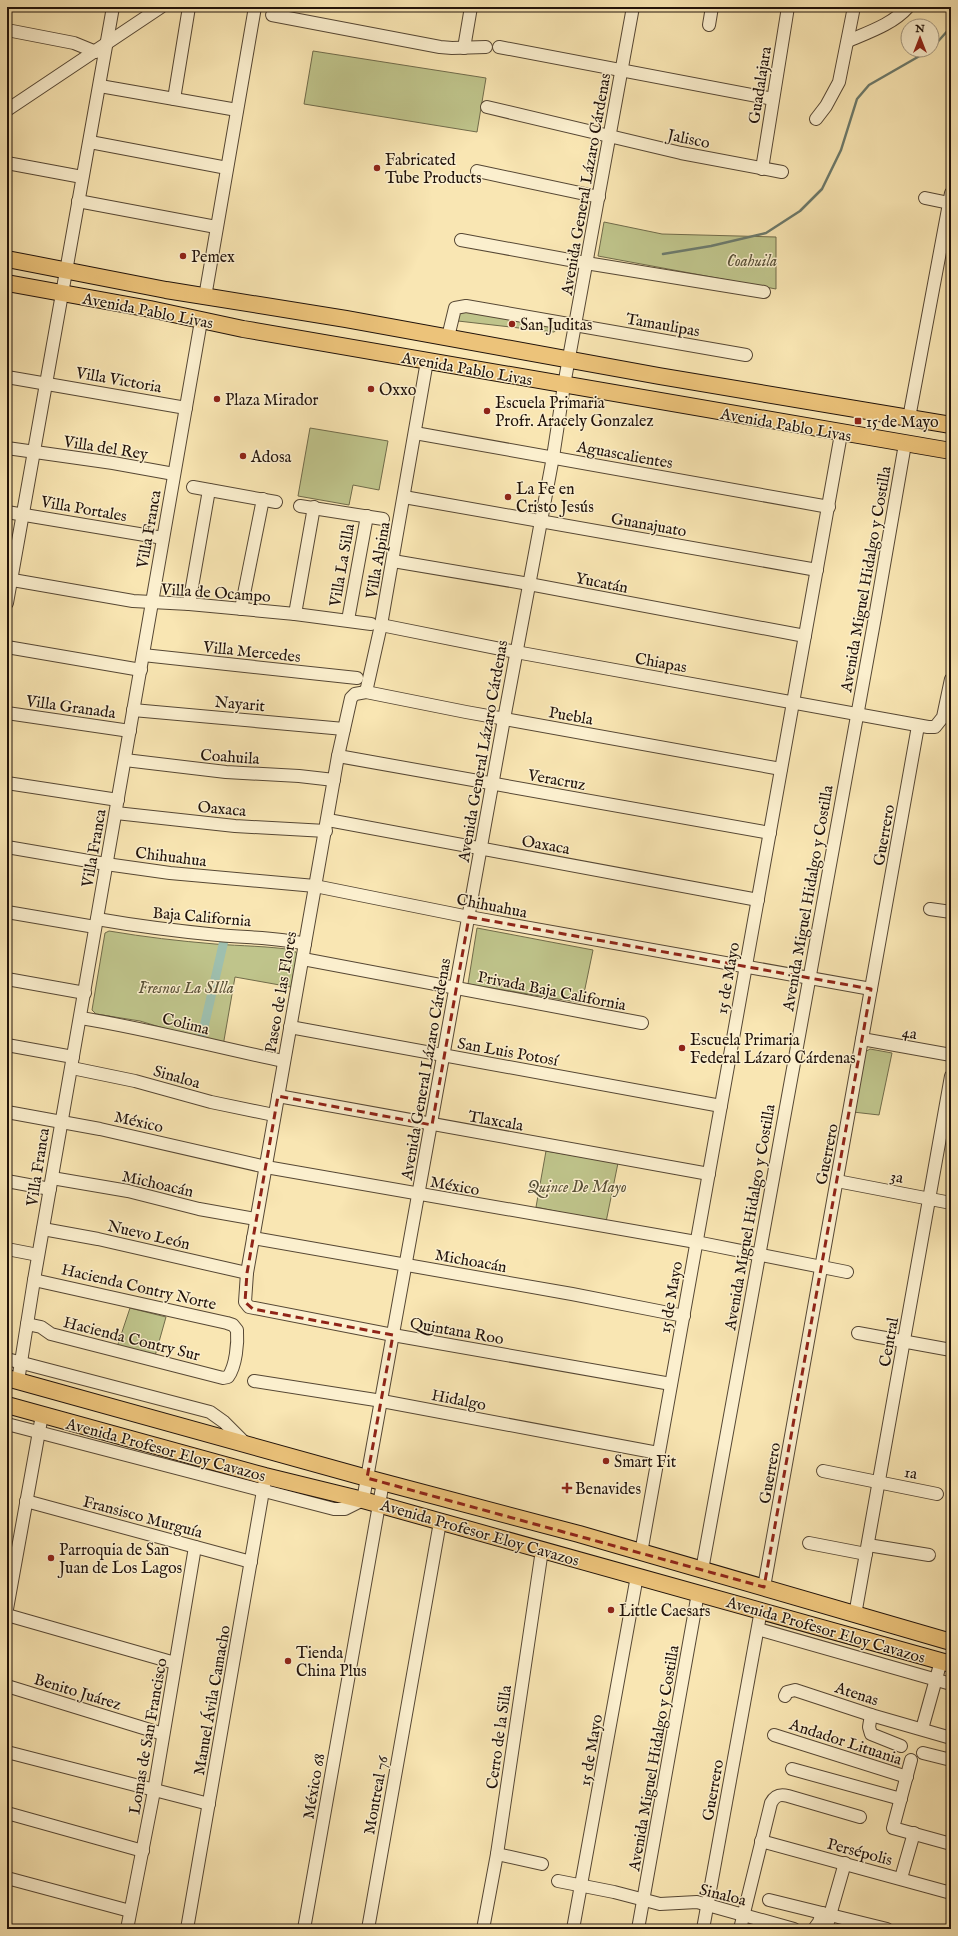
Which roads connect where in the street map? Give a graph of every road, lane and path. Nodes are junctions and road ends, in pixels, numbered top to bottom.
1 (113, 7) edge
2 (161, 7) edge
3 (189, 7) edge
4 (255, 7) edge
5 (472, 7) edge
6 (633, 7) edge
7 (712, 7) edge
8 (788, 7) edge
9 (854, 7) edge
10 (908, 7) edge
11 (272, 15) dead end
12 (709, 25) dead end
13 (7, 30) edge
14 (848, 41) junction
15 (107, 44) junction
16 (499, 47) dead end
17 (464, 48) junction
18 (486, 48) dead end
19 (96, 52) junction
20 (621, 72) junction
21 (100, 86) junction
22 (7, 98) edge
23 (174, 99) junction
24 (773, 99) junction
25 (20, 102) junction
26 (487, 107) dead end
27 (7, 110) edge
28 (237, 110) junction
29 (816, 119) dead end
30 (610, 136) junction
31 (90, 142) junction
32 (7, 163) edge
33 (227, 168) junction
34 (762, 169) junction
35 (477, 171) dead end
36 (782, 172) dead end
37 (82, 177) junction
38 (599, 197) junction
39 (925, 198) dead end
40 (950, 198) edge
41 (78, 201) junction
42 (216, 227) junction
43 (461, 240) dead end
44 (7, 260) edge
45 (586, 263) junction
46 (65, 270) junction
47 (7, 283) edge
48 (764, 292) dead end
49 (61, 293) junction
50 (205, 297) junction
51 (201, 321) junction
52 (575, 326) junction
53 (448, 337) junction
54 (746, 355) dead end
55 (569, 360) junction
56 (428, 361) junction
57 (7, 377) edge
58 (46, 382) junction
59 (564, 385) junction
60 (186, 408) junction
61 (909, 418) junction
62 (951, 425) edge
63 (415, 433) junction
64 (841, 434) junction
65 (905, 444) junction
66 (7, 448) edge
67 (951, 451) edge
68 (33, 453) junction
69 (553, 457) junction
70 (174, 474) junction
71 (193, 487) dead end
72 (208, 490) junction
73 (404, 497) junction
74 (262, 499) junction
75 (276, 502) dead end
76 (300, 506) dead end
77 (314, 507) junction
78 (829, 507) junction
79 (7, 512) edge
80 (22, 514) junction
81 (367, 516) junction
82 (383, 519) dead end
83 (540, 523) junction
84 (163, 538) junction
85 (393, 561) junction
86 (817, 570) junction
87 (9, 579) edge
88 (529, 584) junction
89 (7, 602) edge
90 (152, 603) junction
91 (188, 604) junction
92 (241, 609) junction
93 (295, 614) junction
94 (348, 620) junction
95 (376, 625) junction
96 (805, 636) junction
97 (7, 646) edge
98 (516, 652) junction
99 (143, 655) junction
100 (141, 670) junction
101 (357, 678) dead end
102 (951, 680) edge
103 (360, 693) junction
104 (793, 703) junction
105 (133, 710) junction
106 (7, 713) edge
107 (857, 714) junction
108 (504, 719) junction
109 (918, 726) junction
110 (344, 730) junction
111 (130, 731) junction
112 (338, 756) junction
113 (125, 760) junction
114 (781, 769) junction
115 (334, 780) junction
116 (7, 783) edge
117 (492, 784) junction
118 (118, 800) junction
119 (116, 813) junction
120 (327, 825) junction
121 (770, 834) junction
122 (7, 846) edge
123 (481, 848) junction
124 (106, 864) junction
125 (315, 886) junction
126 (758, 900) junction
127 (930, 909) dead end
128 (7, 912) edge
129 (951, 912) edge
130 (469, 917) junction
131 (96, 923) junction
132 (305, 944) junction
133 (303, 959) junction
134 (746, 967) junction
135 (809, 978) junction
136 (7, 979) edge
137 (456, 988) junction
138 (871, 989) junction
139 (85, 993) junction
140 (81, 1018) junction
141 (642, 1023) dead end
142 (290, 1027) junction
143 (862, 1039) junction
144 (7, 1045) edge
145 (444, 1056) junction
146 (951, 1056) edge
147 (283, 1061) junction
148 (72, 1062) junction
149 (951, 1076) edge
150 (278, 1096) junction
151 (721, 1106) junction
152 (7, 1112) edge
153 (274, 1115) junction
154 (61, 1122) junction
155 (432, 1125) junction
156 (266, 1167) junction
157 (709, 1174) junction
158 (7, 1181) edge
159 (837, 1181) junction
160 (51, 1183) junction
161 (418, 1194) junction
162 (929, 1199) junction
163 (951, 1203) edge
164 (256, 1219) junction
165 (43, 1229) junction
166 (253, 1238) junction
167 (696, 1242) junction
168 (7, 1249) edge
169 (758, 1254) junction
170 (38, 1255) junction
171 (406, 1264) junction
172 (822, 1266) junction
173 (846, 1272) dead end
174 (247, 1273) junction
175 (34, 1280) junction
176 (245, 1298) joint
177 (684, 1316) junction
178 (27, 1324) junction
179 (858, 1333) dead end
180 (393, 1335) junction
181 (904, 1341) junction
182 (951, 1350) edge
183 (7, 1359) edge
184 (21, 1362) junction
185 (230, 1374) joint
186 (13, 1379) edge
187 (254, 1381) dead end
188 (671, 1384) junction
189 (382, 1401) junction
190 (7, 1405) edge
191 (42, 1414) junction
192 (7, 1424) edge
193 (38, 1433) junction
194 (246, 1444) junction
195 (658, 1453) junction
196 (823, 1471) dead end
197 (367, 1478) junction
198 (383, 1482) junction
199 (879, 1482) junction
200 (264, 1484) junction
201 (937, 1494) dead end
202 (363, 1500) junction
203 (26, 1501) junction
204 (379, 1505) junction
205 (440, 1522) junction
206 (13, 1543) edge
207 (809, 1543) dead end
208 (195, 1548) junction
209 (867, 1549) junction
210 (542, 1550) junction
211 (641, 1552) junction
212 (929, 1555) dead end
213 (251, 1562) junction
214 (702, 1570) junction
215 (637, 1576) junction
216 (764, 1588) junction
217 (698, 1593) junction
218 (7, 1609) edge
219 (761, 1610) junction
220 (855, 1615) junction
221 (7, 1616) edge
222 (758, 1629) junction
223 (951, 1642) edge
224 (175, 1663) junction
225 (946, 1663) edge
226 (936, 1679) junction
227 (951, 1684) edge
228 (7, 1686) edge
229 (785, 1696) dead end
230 (871, 1715) junction
231 (922, 1729) junction
232 (163, 1734) junction
233 (774, 1735) dead end
234 (951, 1738) edge
235 (901, 1746) dead end
236 (7, 1752) edge
237 (923, 1753) dead end
238 (911, 1760) dead end
239 (951, 1760) edge
240 (792, 1769) dead end
241 (907, 1777) junction
242 (154, 1791) junction
243 (901, 1799) junction
244 (209, 1804) junction
245 (7, 1813) edge
246 (860, 1817) dead end
247 (914, 1833) junction
248 (761, 1841) junction
249 (951, 1844) edge
250 (143, 1851) junction
251 (497, 1854) junction
252 (845, 1863) junction
253 (542, 1864) dead end
254 (7, 1878) edge
255 (901, 1878) junction
256 (558, 1881) dead end
257 (581, 1885) junction
258 (951, 1893) edge
259 (643, 1900) junction
260 (770, 1900) dead end
261 (708, 1905) junction
262 (130, 1911) junction
263 (826, 1914) junction
264 (742, 1915) junction
265 (127, 1929) edge
266 (187, 1929) edge
267 (304, 1929) edge
268 (368, 1929) edge
269 (483, 1929) edge
270 (573, 1929) edge
271 (638, 1929) edge
272 (704, 1929) edge
273 (740, 1929) edge
274 (794, 1929) edge
275 (814, 1929) edge
276 (826, 1929) edge
277 (887, 1929) edge

1 - 15 street
2 - 15 street
3 - 23 street
4 - 28 street
5 - 17 street
6 - 20 street, Avenida General Lázaro Cárdenas
7 - 12 street
8 - 24 street, Guadalajara
9 - 14 street
10 - 14 street
11 - 17 street
13 - 19 street
14 - 29 street
15 - 19 street
15 - 21 street
16 - 20 street
17 - 18 street
19 - 25 street
20 - 24 street
20 - 30 street, Avenida General Lázaro Cárdenas
21 - 23 street
21 - 31 street
22 - 25 street
23 - 28 street
24 - 34 street, Guadalajara
25 - 27 street
26 - 30 street, Jalisco
28 - 33 street
30 - 34 street, Jalisco
30 - 38 street, Avenida General Lázaro Cárdenas
31 - 33 street
31 - 37 street
32 - 37 street
33 - 42 street
34 - 36 street, Jalisco
35 - 38 street
37 - 41 street
38 - 45 street, Avenida General Lázaro Cárdenas
39 - 40 street
40 - 61 street
41 - 42 street
41 - 46 street
42 - 50 street
43 - 45 street
44 - 46 main road, Avenida Pablo Livas
45 - 48 street
45 - 52 street, Avenida General Lázaro Cárdenas
46 - 49 street
46 - 50 main road, Avenida Pablo Livas
47 - 49 main road, Avenida Pablo Livas
49 - 51 main road, Avenida Pablo Livas
49 - 58 street
50 - 53 main road, Avenida Pablo Livas
51 - 56 main road, Avenida Pablo Livas
51 - 60 street, Villa Franca
52 - 53 street, Tamaulipas
52 - 54 street, Tamaulipas
52 - 55 street, Avenida General Lázaro Cárdenas
53 - 55 main road, Avenida Pablo Livas
55 - 59 street, Avenida General Lázaro Cárdenas
55 - 61 main road, Avenida Pablo Livas
56 - 59 main road, Avenida Pablo Livas
56 - 63 street, Villa Alpina
57 - 58 street, Villa Victoria
58 - 60 street, Villa Victoria
58 - 68 street
59 - 64 main road, Avenida Pablo Livas
59 - 69 street, Avenida General Lázaro Cárdenas
60 - 70 street, Villa Franca
61 - 62 main road, Avenida Pablo Livas
63 - 69 street, Aguascalientes
63 - 73 street, Villa Alpina
64 - 65 main road, Avenida Pablo Livas
64 - 78 street, 15 de Mayo
65 - 67 main road, Avenida Pablo Livas
65 - 107 street, Avenida Miguel Hidalgo y Costilla
66 - 68 street, Villa del Rey
68 - 70 street, Villa del Rey
68 - 80 street
69 - 78 street, Aguascalientes
69 - 83 street, Avenida General Lázaro Cárdenas
70 - 84 street, Villa Franca
71 - 72 street
72 - 74 street
72 - 91 street
73 - 83 street, Guanajuato
73 - 85 street, Villa Alpina
74 - 75 street
74 - 92 street
76 - 77 street
77 - 81 street
77 - 93 street
78 - 86 street, 15 de Mayo
79 - 80 street, Villa Portales
80 - 84 street, Villa Portales
80 - 87 street
81 - 82 street
81 - 94 street, Villa La Silla
83 - 86 street, Guanajuato
83 - 88 street, Avenida General Lázaro Cárdenas
84 - 90 street, Villa Franca
85 - 88 street, Yucatán
85 - 95 street, Villa Alpina
86 - 96 street, 15 de Mayo
87 - 89 street
87 - 90 street, Villa de Ocampo
88 - 96 street, Yucatán
88 - 98 street, Avenida General Lázaro Cárdenas
90 - 91 street, Villa de Ocampo
90 - 99 street, Villa Franca
91 - 92 street, Villa de Ocampo
92 - 93 street, Villa de Ocampo
93 - 94 street, Villa de Ocampo
94 - 95 street, Villa de Ocampo
95 - 98 street, Chiapas
95 - 103 street, Villa Alpina
96 - 104 street, 15 de Mayo
97 - 100 street
98 - 104 street, Chiapas
98 - 108 street, Avenida General Lázaro Cárdenas
99 - 100 street, Villa Franca
99 - 101 street, Villa Mercedes
100 - 105 street, Villa Franca
102 - 109 street, Chiapas
103 - 108 street, Puebla
103 - 110 street, Paseo de las Flores
104 - 107 street, Chiapas
104 - 114 street, 15 de Mayo
105 - 110 street, Nayarit
105 - 111 street, Villa Franca
106 - 111 street, Villa Granada
107 - 109 street, Chiapas
107 - 135 street, Avenida Miguel Hidalgo y Costilla
108 - 114 street, Puebla
108 - 117 street, Avenida General Lázaro Cárdenas
109 - 138 street, Guerrero
110 - 112 street, Paseo de las Flores
111 - 113 street, Villa Franca
112 - 115 street, Paseo de las Flores
112 - 117 street, Veracruz
113 - 115 street, Coahuila
113 - 118 street, Villa Franca
114 - 121 street, 15 de Mayo
115 - 120 street, Paseo de las Flores
116 - 118 street
117 - 121 street, Veracruz
117 - 123 street, Avenida General Lázaro Cárdenas
118 - 119 street, Villa Franca
119 - 120 street, Oaxaca
119 - 124 street, Villa Franca
120 - 123 street, Oaxaca
120 - 125 street, Paseo de las Flores
121 - 126 street, 15 de Mayo
122 - 124 street, Chihuahua
123 - 126 street, Oaxaca
123 - 130 street, Avenida General Lázaro Cárdenas
124 - 125 street, Chihuahua
124 - 131 street, Villa Franca
125 - 130 street, Chihuahua
125 - 132 street, Paseo de las Flores
126 - 134 street, 15 de Mayo
127 - 129 street
128 - 131 street, Baja California
130 - 134 street, Chihuahua
130 - 137 street, Avenida General Lázaro Cárdenas
131 - 132 street, Baja California
131 - 139 street, Villa Franca
132 - 133 street, Paseo de las Flores
133 - 137 street
133 - 142 street, Paseo de las Flores
134 - 135 street, Chihuahua
134 - 151 street, 15 de Mayo
135 - 138 street, Chihuahua
135 - 169 street, Avenida Miguel Hidalgo y Costilla
136 - 139 street
137 - 141 street, Privada Baja California
137 - 145 street, Avenida General Lázaro Cárdenas
138 - 143 street, Guerrero
139 - 140 street, Villa Franca
140 - 147 street, Colima
140 - 148 street, Villa Franca
142 - 145 street, San Luis Potosí
142 - 147 street, Paseo de las Flores
143 - 146 street, 4a
143 - 159 street, Guerrero
144 - 148 street, Sinaloa
145 - 151 street, San Luis Potosí
145 - 155 street, Avenida General Lázaro Cárdenas
147 - 150 street, Paseo de las Flores
148 - 153 street, Sinaloa
148 - 154 street, Villa Franca
149 - 162 street, Central
150 - 153 street, Paseo de las Flores
150 - 155 street, Tlaxcala
151 - 157 street, 15 de Mayo
152 - 154 street, México
153 - 156 street, Paseo de las Flores
154 - 156 street, México
154 - 160 street, Villa Franca
155 - 157 street, Tlaxcala
155 - 161 street, Avenida General Lázaro Cárdenas
156 - 161 street, México
156 - 164 street, Paseo de las Flores
157 - 167 street, 15 de Mayo
158 - 160 street, Michoacán
159 - 162 street, 3a
159 - 172 street, Guerrero
160 - 164 street, Michoacán
160 - 165 street, Villa Franca
161 - 167 street, México
161 - 171 street, Avenida General Lázaro Cárdenas
162 - 163 street, 3a
162 - 181 street, Central
164 - 166 street, Paseo de las Flores
165 - 170 street, Villa Franca
165 - 174 street, Nuevo León
166 - 171 street, Michoacán
166 - 174 street, Paseo de las Flores
167 - 169 street, México
167 - 177 street, 15 de Mayo
168 - 170 street
169 - 172 street, México
169 - 214 street, Avenida Miguel Hidalgo y Costilla
170 - 175 street, Villa Franca
171 - 177 street, Michoacán
171 - 180 street, Avenida General Lázaro Cárdenas
172 - 173 street, México
172 - 216 street, Guerrero
174 - 176 street, Paseo de las Flores
175 - 178 street, Villa Franca
175 - 185 street, Hacienda Contry Norte
176 - 180 street, Quintana Roo
177 - 188 street, 15 de Mayo
178 - 184 street, Villa Franca
178 - 185 street, Hacienda Contry Sur
179 - 181 street
180 - 188 street, Quintana Roo
180 - 189 street, Avenida General Lázaro Cárdenas
181 - 182 street
181 - 199 street, Central
183 - 184 street, Avenida Profesor Eloy Cavazos
184 - 186 street, Villa Franca
184 - 194 street, Avenida Profesor Eloy Cavazos
186 - 194 main road, Avenida Profesor Eloy Cavazos
187 - 189 street, Hidalgo
188 - 195 street, 15 de Mayo
189 - 195 street, Hidalgo
189 - 197 street, Avenida General Lázaro Cárdenas
190 - 191 main road, Avenida Profesor Eloy Cavazos
191 - 193 street
191 - 200 main road, Avenida Profesor Eloy Cavazos
192 - 193 street
193 - 200 street
193 - 203 street
194 - 197 main road, Avenida Profesor Eloy Cavazos
195 - 211 street, 15 de Mayo
196 - 199 street, 1a
197 - 198 main road, Avenida Profesor Eloy Cavazos
197 - 202 street, Avenida General Lázaro Cárdenas
198 - 204 street, México 68
198 - 211 main road, Avenida Profesor Eloy Cavazos
199 - 201 street, 1a
199 - 209 street, Central
200 - 202 main road, Avenida Profesor Eloy Cavazos
200 - 213 street, Manuel Ávila Camacho
202 - 204 main road, Avenida Profesor Eloy Cavazos
203 - 206 street
203 - 208 street, Fransisco Murguía
204 - 205 main road, Avenida Profesor Eloy Cavazos
204 - 267 street, México 68
205 - 210 main road, Avenida Profesor Eloy Cavazos
205 - 268 street, Montreal 76
206 - 218 street
207 - 209 street
208 - 213 street, Fransisco Murguía
208 - 224 street, Lomas de San Francisco
209 - 212 street
209 - 220 street, Central
210 - 215 main road, Avenida Profesor Eloy Cavazos
210 - 251 street, Cerro de la Silla
211 - 214 main road, Avenida Profesor Eloy Cavazos
213 - 244 street, Manuel Ávila Camacho
214 - 216 main road, Avenida Profesor Eloy Cavazos
215 - 217 main road, Avenida Profesor Eloy Cavazos
215 - 257 street, 15 de Mayo
216 - 220 main road, Avenida Profesor Eloy Cavazos
217 - 219 main road, Avenida Profesor Eloy Cavazos
217 - 259 street, Avenida Miguel Hidalgo y Costilla
219 - 222 street, Guerrero
219 - 225 main road, Avenida Profesor Eloy Cavazos
220 - 223 main road, Avenida Profesor Eloy Cavazos
221 - 224 street
222 - 226 street
222 - 261 street, Guerrero
224 - 232 street, Lomas de San Francisco
225 - 226 street
226 - 227 street
226 - 231 street
228 - 232 street, Benito Juárez
229 - 230 street, Atenas
230 - 231 street, Atenas
230 - 235 street
231 - 234 street, Atenas
232 - 242 street, Lomas de San Francisco
233 - 241 street, Andador Lituania
236 - 242 street
237 - 239 street
238 - 241 street
240 - 243 street
241 - 243 street
242 - 244 street
242 - 250 street, Lomas de San Francisco
243 - 247 street
244 - 266 street, Manuel Ávila Camacho
245 - 250 street
246 - 248 street
247 - 249 street
247 - 255 street
248 - 252 street, Persépolis
248 - 264 street
250 - 262 street, Lomas de San Francisco
251 - 253 street
251 - 269 street, Cerro de la Silla
252 - 255 street, Persépolis
252 - 263 street
254 - 262 street
255 - 258 street, Persépolis
256 - 257 street, Sinaloa
257 - 259 street, Sinaloa
257 - 270 street, 15 de Mayo
259 - 261 street, Sinaloa
259 - 271 street, Avenida Miguel Hidalgo y Costilla
260 - 263 street
261 - 264 street, Sinaloa
261 - 272 street, Guerrero
262 - 265 street, Lomas de San Francisco
263 - 275 street
263 - 276 street
263 - 277 street
264 - 273 street
264 - 274 street, Sinaloa

